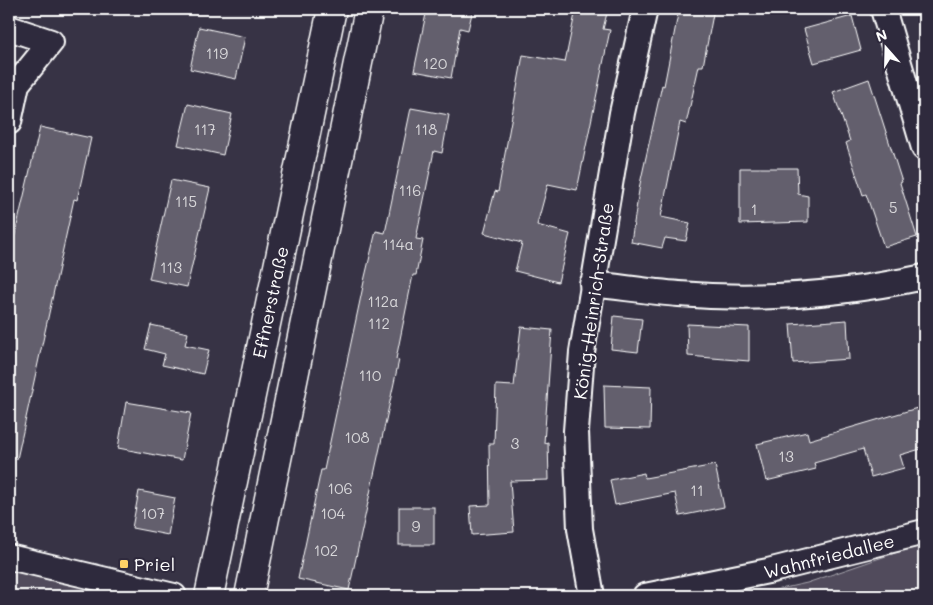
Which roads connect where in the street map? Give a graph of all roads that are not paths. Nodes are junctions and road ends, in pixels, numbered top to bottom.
1 (332, 9) edge
2 (370, 9) edge
3 (645, 9) edge
4 (883, 9) edge
5 (9, 28) edge
6 (9, 122) edge
7 (924, 148) edge
8 (924, 277) edge
9 (592, 284) junction
10 (924, 532) edge
11 (9, 557) edge
12 (174, 596) edge
13 (209, 596) edge
14 (249, 596) edge
15 (592, 596) edge
16 (645, 596) edge

1 - 13 main road, Effnerstraße
2 - 14 main road
3 - 9 street, König-Heinrich-Straße
4 - 7 street
5 - 6 street
8 - 9 street
9 - 15 street, König-Heinrich-Straße
10 - 16 street, Wahnfriedallee
11 - 12 street

